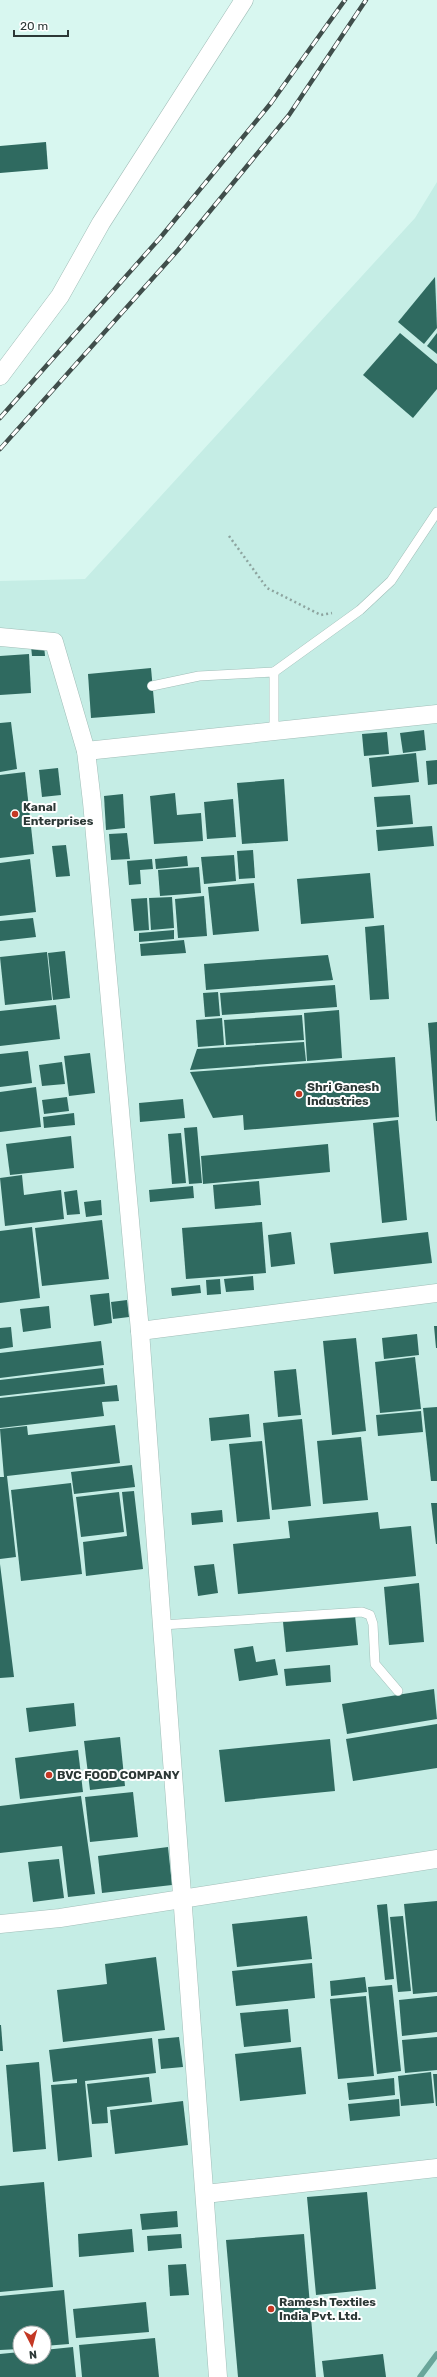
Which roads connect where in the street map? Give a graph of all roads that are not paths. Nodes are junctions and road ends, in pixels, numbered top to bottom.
1 (244, 0) edge
2 (0, 376) edge
3 (437, 512) edge
4 (0, 637) edge
5 (274, 672) junction
6 (152, 686) dead end
7 (437, 714) edge
8 (274, 732) junction
9 (86, 751) junction
10 (437, 1293) edge
11 (140, 1331) junction
12 (162, 1625) junction
13 (398, 1691) dead end
14 (437, 1859) edge
15 (183, 1899) junction
16 (0, 1924) edge
17 (437, 2168) edge
18 (205, 2194) junction
19 (218, 2377) edge

1 - 2 street
3 - 5 lane
4 - 9 street
5 - 6 lane
5 - 8 lane
7 - 8 street
8 - 9 street
9 - 11 street
10 - 11 street
11 - 12 street
12 - 13 lane
12 - 15 street
14 - 15 street
15 - 16 street
15 - 18 street
17 - 18 street
18 - 19 street

